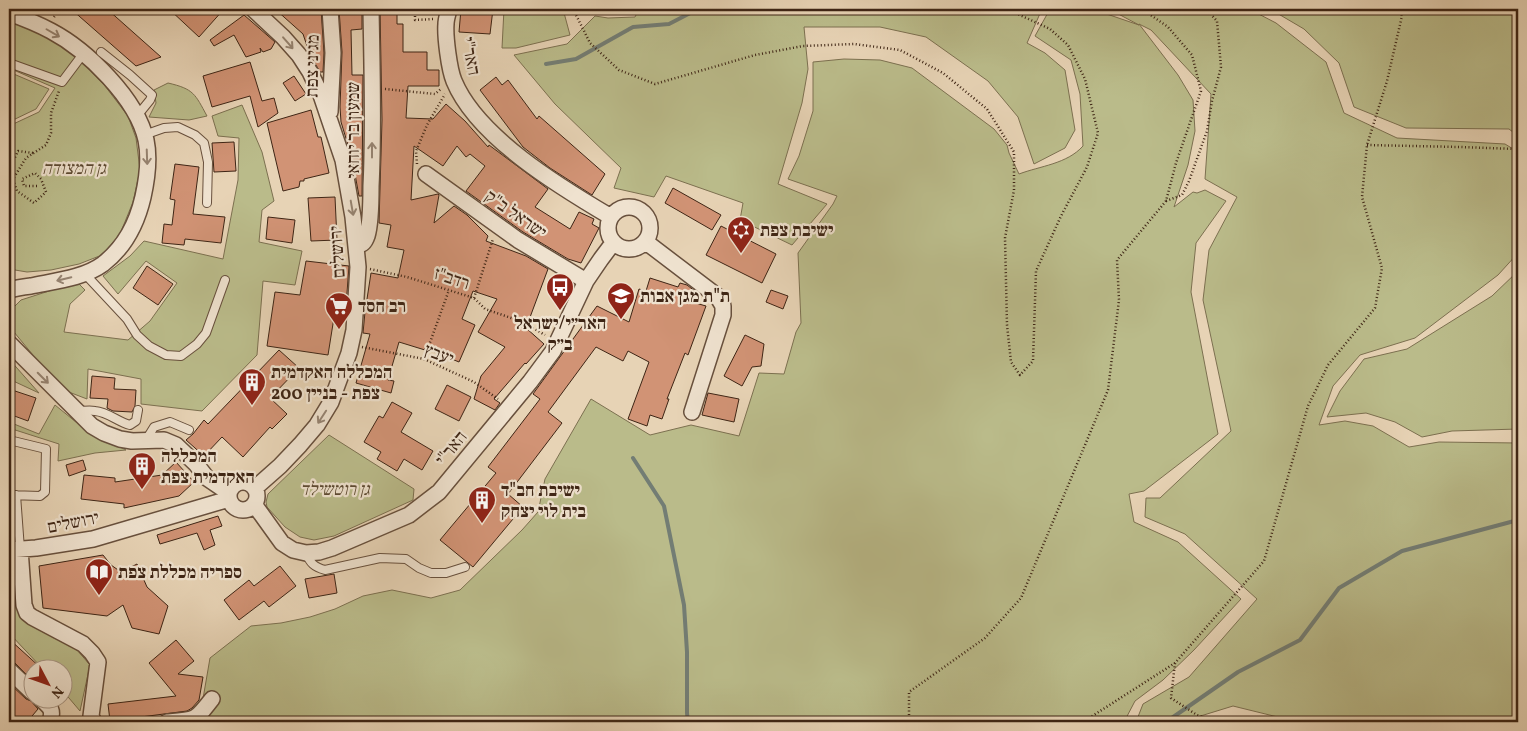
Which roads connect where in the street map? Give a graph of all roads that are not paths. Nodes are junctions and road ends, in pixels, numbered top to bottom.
1 (253, 9) edge
2 (330, 9) edge
3 (371, 9) edge
4 (9, 13) edge
5 (448, 14) edge
6 (101, 52) dead end
7 (83, 54) junction
8 (9, 63) edge
9 (137, 116) junction
10 (330, 123) junction
11 (144, 135) junction
12 (426, 174) road end
13 (206, 203) dead end
14 (611, 216) junction
15 (646, 242) junction
16 (613, 243) junction
17 (356, 244) junction
18 (85, 274) junction
19 (224, 280) dead end
20 (586, 281) junction
21 (9, 290) edge
22 (9, 343) edge
23 (138, 410) dead end
24 (77, 412) junction
25 (692, 412) dead end
26 (189, 430) dead end
27 (9, 440) edge
28 (146, 440) junction
29 (255, 488) junction
30 (12, 496) edge
31 (229, 496) junction
32 (254, 504) junction
33 (14, 549) edge
34 (306, 553) junction
35 (465, 567) dead end
36 (9, 670) edge
37 (22, 682) edge
38 (212, 699) dead end
39 (50, 708) edge
40 (50, 722) edge
41 (94, 722) edge
42 (168, 722) edge

1 -> 10 street, ירושלים
2 - 10 street, מגיני צפת
17 -> 3 street, שמעון בר יוחאי
4 -> 7 street
5 - 14 street, האר"י
6 - 9 lane
7 - 8 lane
7 - 9 street
9 - 11 street
10 -> 17 street, ירושלים
11 - 13 lane
11 -> 18 street
12 - 20 street, ישראל ב"ק
14 - 15 street
14 - 16 street
15 - 16 street
15 - 25 street
16 - 20 street, האר"י
17 -> 29 street, ירושלים
18 - 19 lane
18 -> 21 street
20 - 34 street, האר"י
22 -> 24 street
23 - 24 lane
24 - 28 street
26 - 28 lane
27 - 30 lane
28 - 31 street
29 - 31 street
29 - 32 street
30 - 33 lane
31 - 32 street
31 - 33 street, ירושלים
32 - 34 street
33 - 41 street
34 - 35 lane
36 - 37 street
38 - 42 street
39 - 40 street

